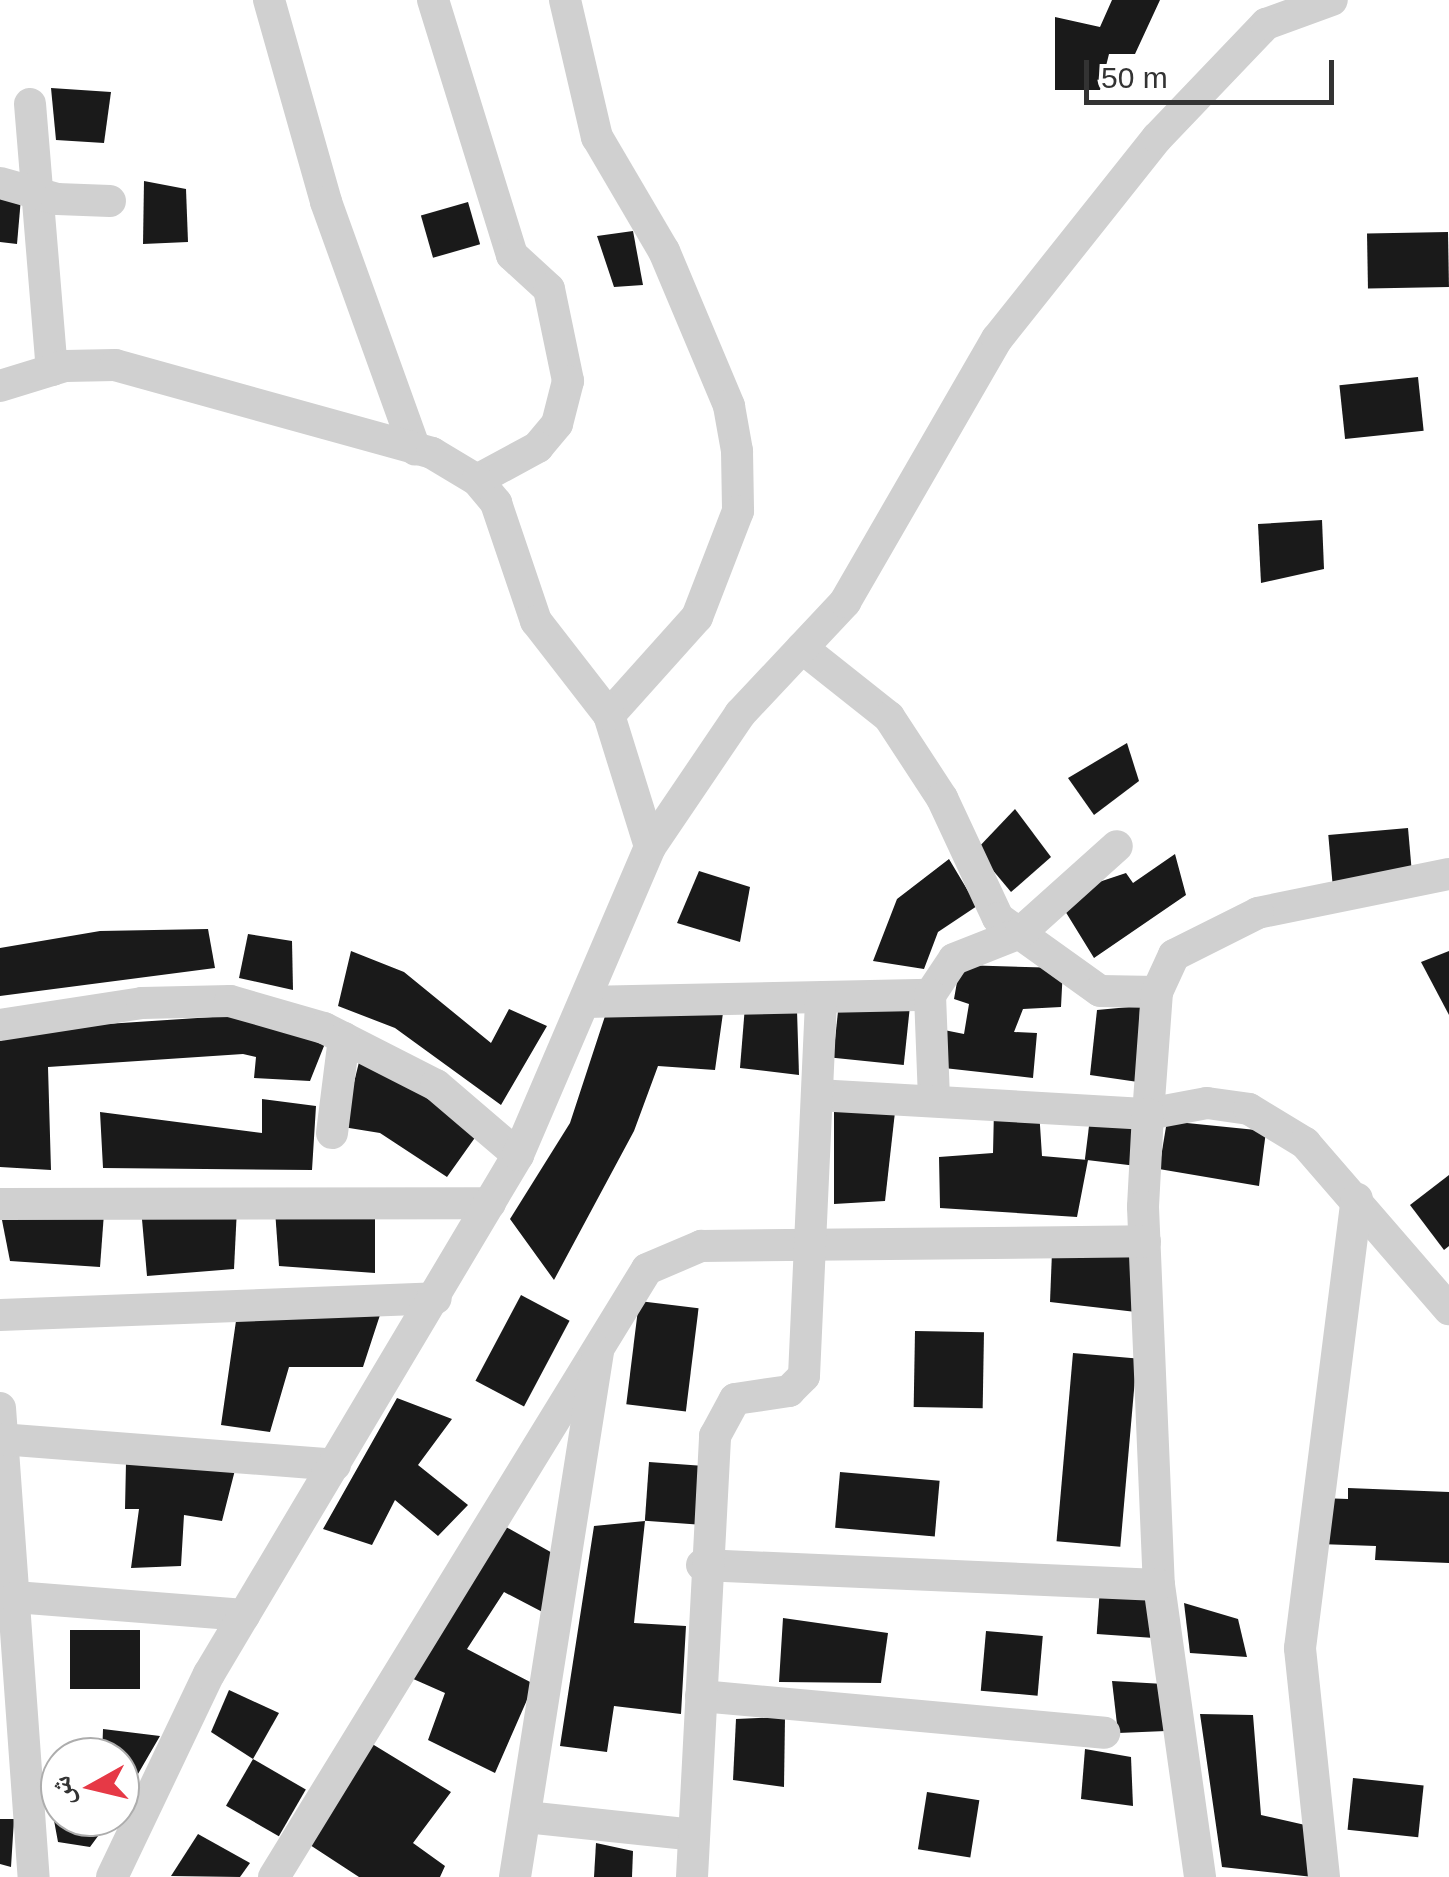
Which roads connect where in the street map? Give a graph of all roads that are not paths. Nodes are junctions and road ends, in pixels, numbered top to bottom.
1 (270, 0) edge
2 (433, 0) edge
3 (564, 0) edge
4 (1332, 0) edge
5 (30, 104) dead end
6 (0, 183) edge
7 (38, 194) junction
8 (110, 200) dead end
9 (52, 370) junction
10 (0, 386) edge
11 (415, 449) junction
12 (478, 480) junction
13 (802, 648) junction
14 (609, 715) junction
15 (1117, 846) dead end
16 (650, 848) junction
17 (1449, 874) edge
18 (1020, 933) junction
19 (1157, 992) junction
20 (930, 995) junction
21 (821, 997) junction
22 (584, 1002) junction
23 (0, 1025) edge
24 (344, 1038) junction
25 (816, 1095) junction
26 (934, 1097) junction
27 (1148, 1114) junction
28 (332, 1133) dead end
29 (518, 1155) junction
30 (1357, 1200) junction
31 (490, 1203) junction
32 (0, 1204) edge
33 (1145, 1241) junction
34 (810, 1246) junction
35 (436, 1298) junction
36 (1447, 1304) edge
37 (0, 1315) edge
38 (599, 1342) junction
39 (2, 1429) edge
40 (335, 1466) junction
41 (702, 1564) junction
42 (1159, 1585) junction
43 (16, 1598) junction
44 (244, 1615) junction
45 (701, 1696) junction
46 (1104, 1733) dead end
47 (14, 1787) edge
48 (526, 1817) junction
49 (694, 1835) junction
50 (290, 1871) edge
51 (34, 1877) edge
52 (112, 1877) edge
53 (515, 1877) edge
54 (692, 1877) edge
55 (1200, 1877) edge
56 (1324, 1877) edge

1 - 11 street
2 - 12 street
3 - 14 street
4 - 13 street
5 - 7 street
6 - 7 street
7 - 8 street
7 - 9 street
9 - 10 street
9 - 11 street
11 - 12 street
12 - 14 street
13 - 16 street
13 - 18 street
14 - 16 street
15 - 18 street
16 - 22 street
17 - 19 street
18 - 19 street
18 - 20 street
19 - 27 street
20 - 21 street
20 - 26 street
21 - 22 street
21 - 25 street
22 - 29 street
23 - 24 street
24 - 28 street
24 - 29 street
25 - 26 street
25 - 34 street
26 - 27 street
27 - 30 street
27 - 33 street
29 - 31 street
30 - 36 street
30 - 56 street
31 - 32 street
31 - 35 street
33 - 34 street
33 - 42 street
34 - 38 street
34 - 41 street
35 - 37 street
35 - 40 street
38 - 48 street
38 - 50 street
39 - 40 street
39 - 43 street
40 - 44 street
41 - 42 street
41 - 45 street
42 - 55 street
43 - 44 street
43 - 47 street
44 - 52 street
45 - 46 street
45 - 49 street
47 - 51 street
48 - 49 street
48 - 53 street
49 - 54 street

